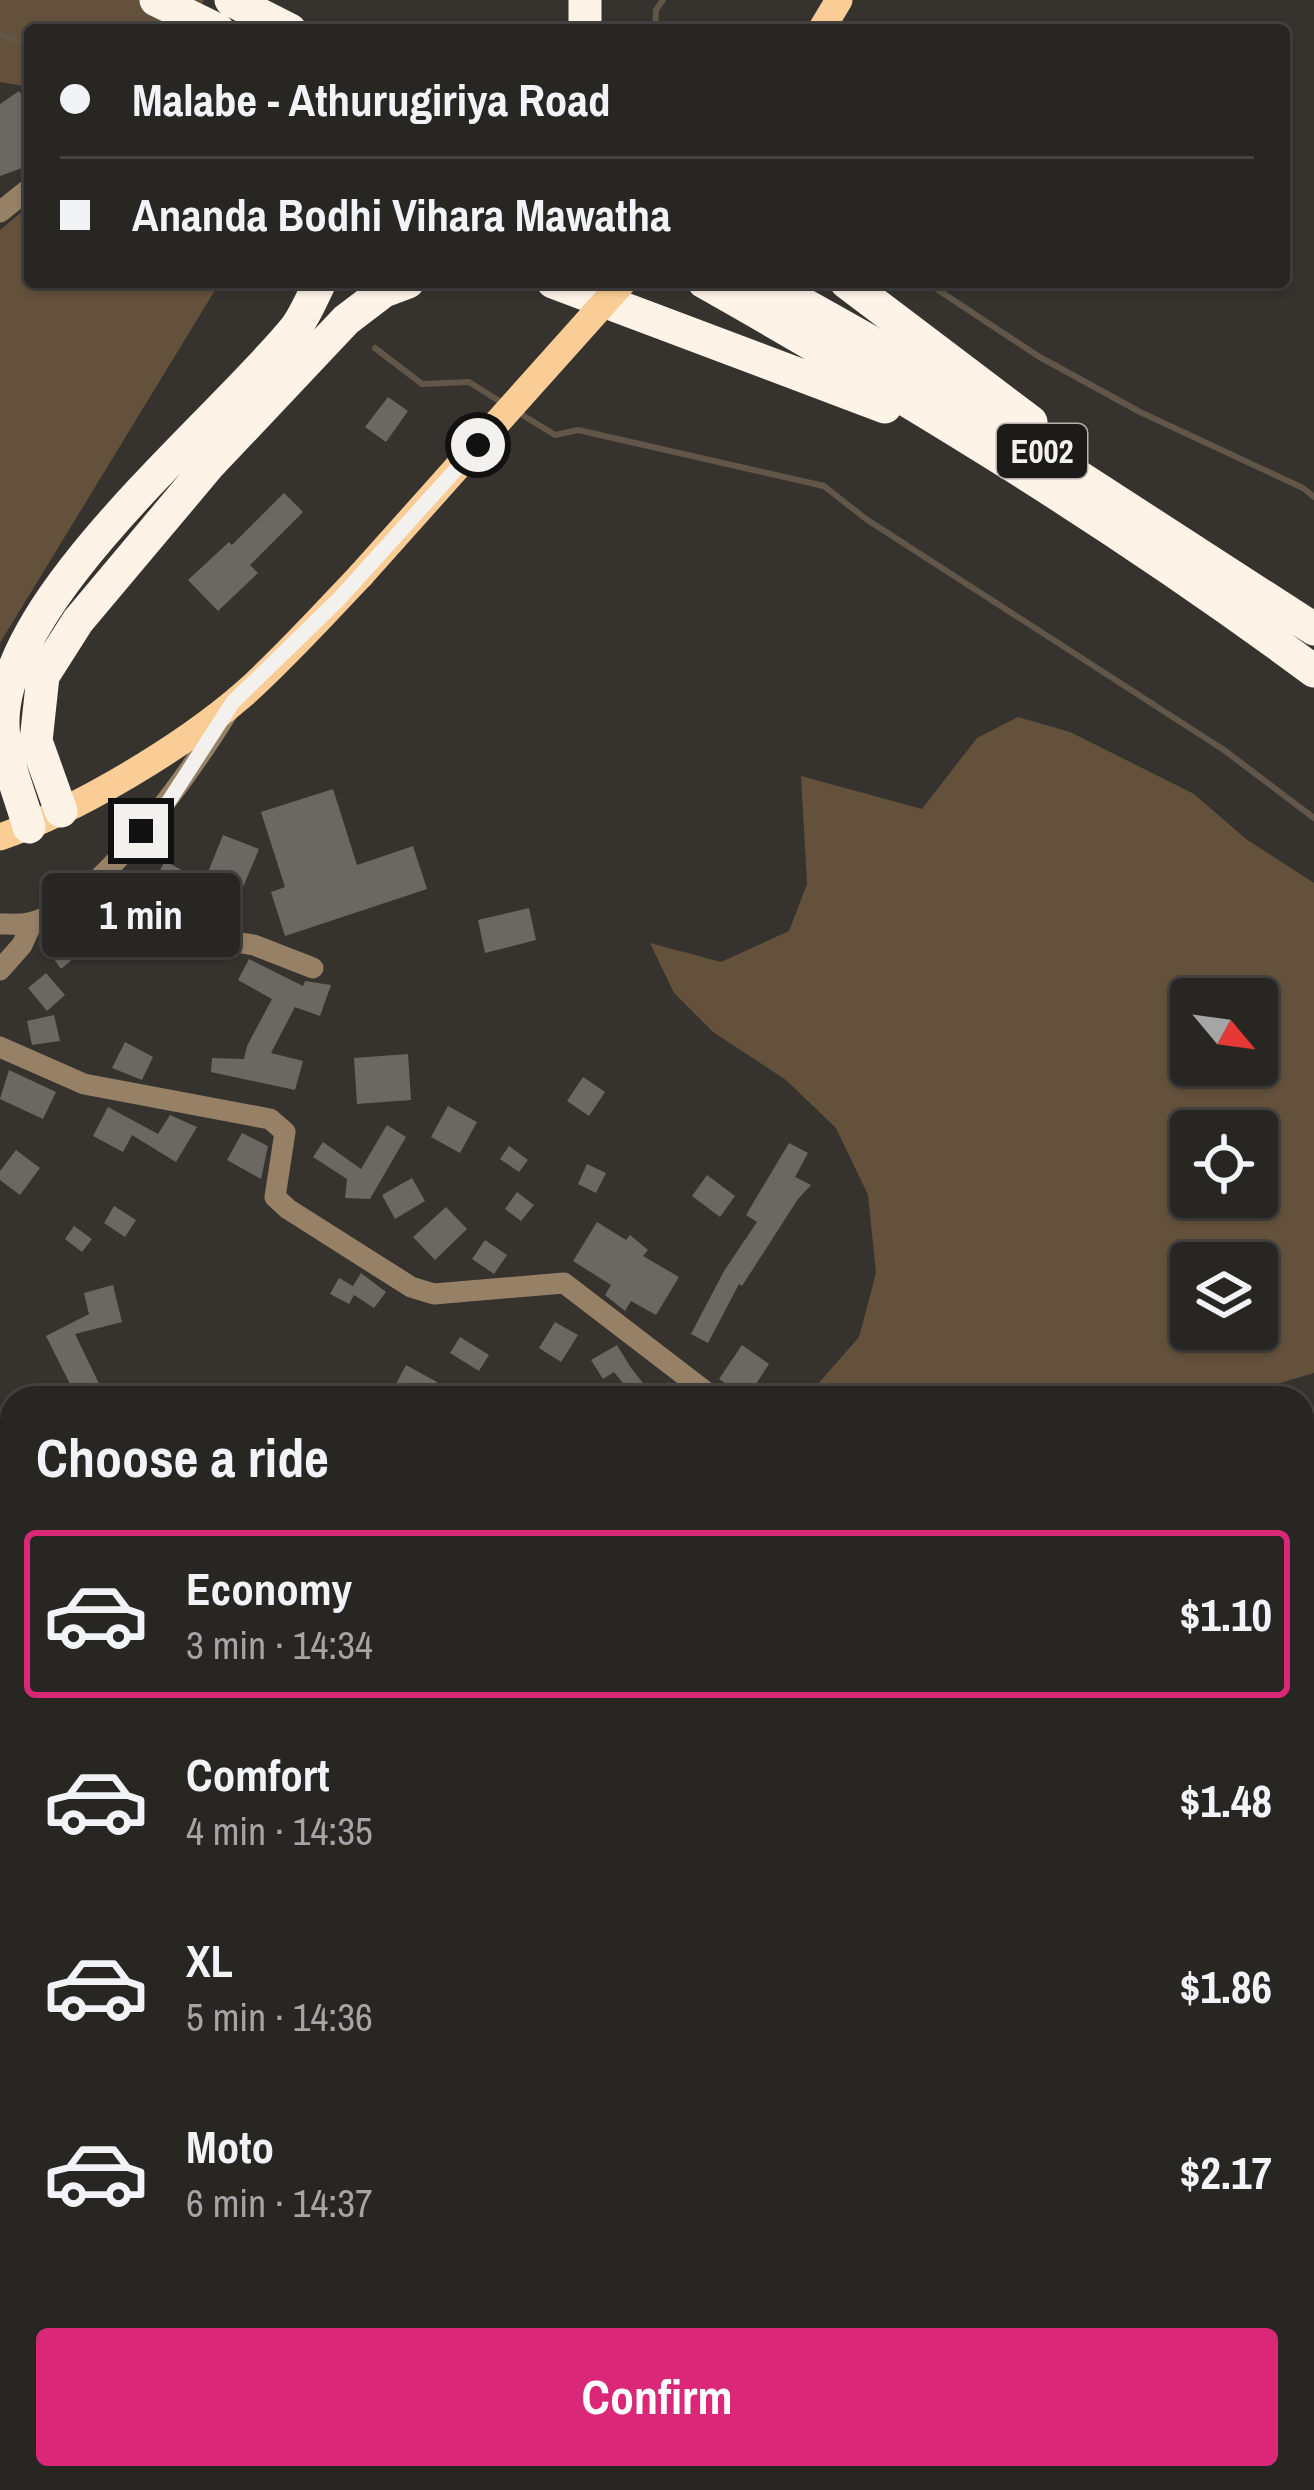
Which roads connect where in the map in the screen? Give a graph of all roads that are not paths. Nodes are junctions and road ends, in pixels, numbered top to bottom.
1 (131, 0) edge
2 (156, 0) edge
3 (231, 0) edge
4 (161, 24) edge
5 (206, 24) edge
6 (278, 24) edge
7 (24, 193) edge
8 (0, 212) edge
9 (317, 288) edge
10 (392, 288) edge
11 (569, 288) edge
12 (618, 288) edge
13 (714, 288) edge
14 (775, 288) edge
15 (855, 288) edge
16 (981, 445) junction
17 (1174, 536) junction
18 (1314, 629) edge
19 (1314, 670) edge
20 (233, 702) junction
21 (61, 811) junction
22 (15, 832) edge
23 (85, 891) junction
24 (32, 923) junction
25 (0, 924) edge
26 (313, 968) dead end
27 (0, 970) edge
28 (0, 1047) edge
29 (698, 1386) edge

1 - 4 highway
2 - 5 highway
3 - 6 highway
7 - 8 street
9 - 22 highway
10 - 21 highway
11 - 16 highway
12 - 20 main road, bridge
13 - 16 highway, E002
14 - 17 highway, E002
15 - 17 highway
16 - 19 highway, E002
17 - 18 highway, E002
20 - 21 main road
20 - 23 street
21 - 22 main road
23 - 24 street
23 - 26 street
24 - 25 street
24 - 27 street
28 - 29 street

